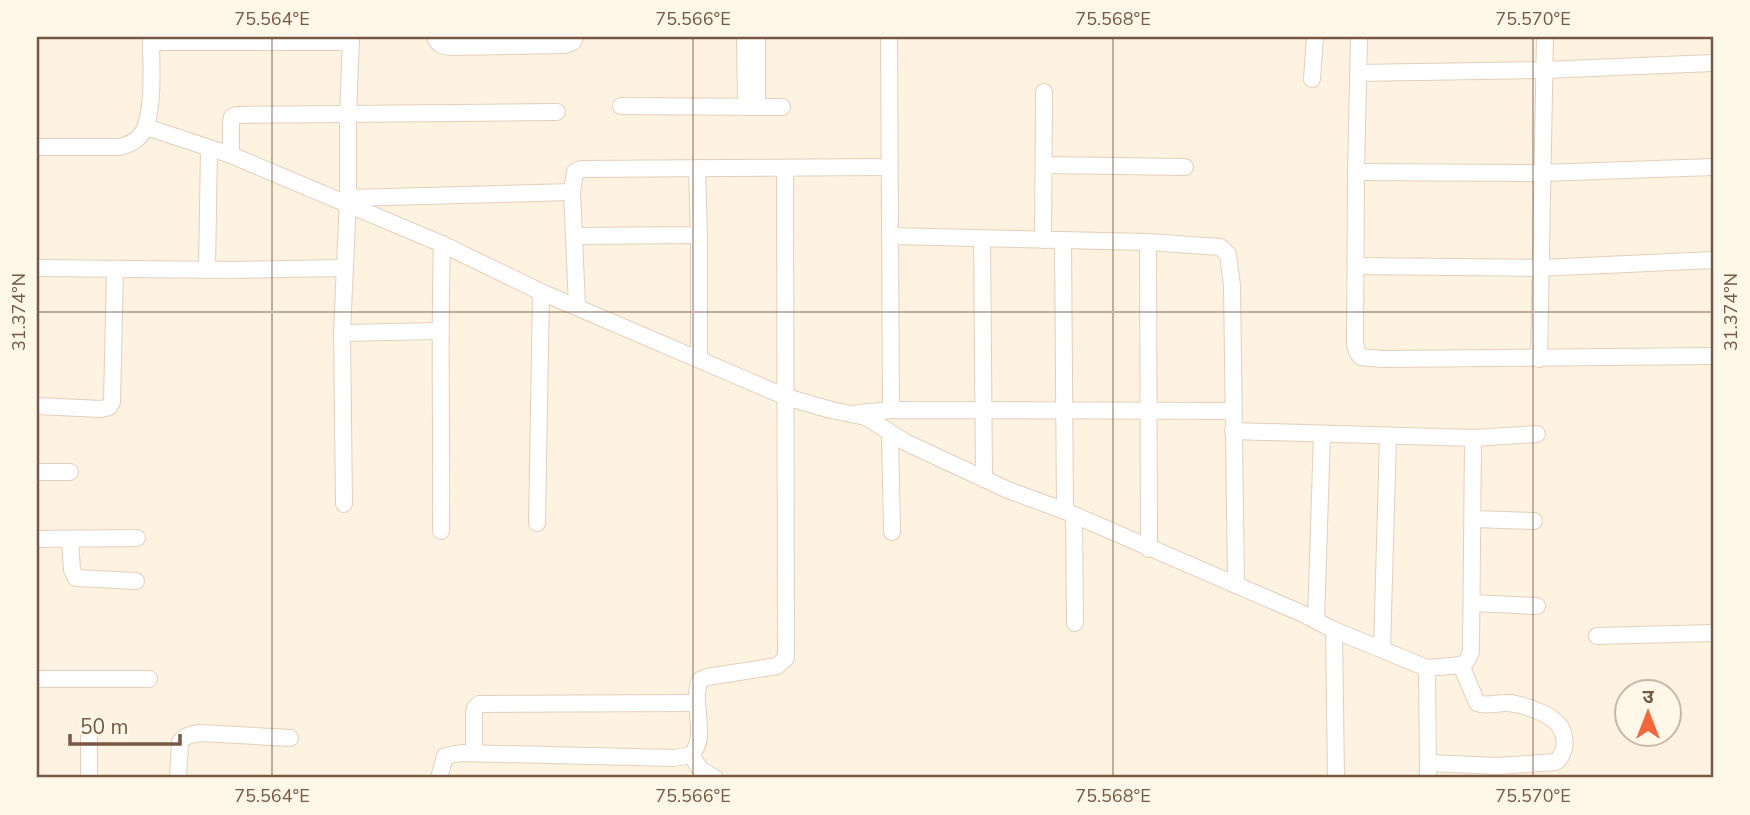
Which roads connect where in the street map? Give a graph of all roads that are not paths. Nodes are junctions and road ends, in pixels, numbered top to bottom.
1 (435, 37) edge
2 (575, 37) edge
3 (745, 37) edge
4 (757, 37) edge
5 (890, 37) edge
6 (1315, 37) edge
7 (1359, 37) edge
8 (1545, 37) edge
9 (351, 39) edge
10 (150, 40) edge
11 (1713, 63) edge
12 (1544, 70) junction
13 (1358, 73) junction
14 (1312, 79) dead end
15 (1044, 92) dead end
16 (621, 106) dead end
17 (751, 107) junction
18 (782, 107) dead end
19 (556, 112) dead end
20 (348, 115) junction
21 (146, 127) junction
22 (37, 147) edge
23 (209, 148) junction
24 (231, 155) junction
25 (1044, 165) junction
26 (889, 167) junction
27 (1185, 167) dead end
28 (1713, 167) edge
29 (697, 168) junction
30 (785, 169) junction
31 (1356, 172) junction
32 (1541, 173) junction
33 (572, 192) junction
34 (348, 201) junction
35 (699, 235) junction
36 (574, 236) junction
37 (890, 236) junction
38 (982, 237) junction
39 (1043, 240) junction
40 (1063, 240) junction
41 (1148, 242) junction
42 (442, 244) junction
43 (1713, 260) edge
44 (1357, 266) junction
45 (37, 268) edge
46 (344, 268) junction
47 (1540, 268) junction
48 (116, 269) junction
49 (207, 270) junction
50 (541, 292) junction
51 (577, 306) junction
52 (439, 331) junction
53 (342, 333) junction
54 (1713, 356) edge
55 (699, 358) junction
56 (1539, 359) junction
57 (786, 397) junction
58 (37, 406) edge
59 (891, 411) junction
60 (982, 411) junction
61 (1065, 411) junction
62 (1232, 411) junction
63 (1149, 412) junction
64 (853, 413) junction
65 (1233, 431) junction
66 (890, 433) junction
67 (1322, 433) junction
68 (1536, 434) dead end
69 (1388, 436) junction
70 (1473, 438) junction
71 (37, 472) edge
72 (70, 472) dead end
73 (984, 479) junction
74 (344, 504) dead end
75 (1070, 514) junction
76 (1474, 519) junction
77 (1534, 522) dead end
78 (537, 523) dead end
79 (441, 531) dead end
80 (892, 533) dead end
81 (137, 538) dead end
82 (37, 539) edge
83 (70, 539) junction
84 (1149, 549) junction
85 (136, 581) dead end
86 (1236, 585) junction
87 (1472, 603) junction
88 (1537, 606) dead end
89 (1316, 620) junction
90 (1075, 623) dead end
91 (1334, 630) junction
92 (1713, 633) edge
93 (1597, 636) dead end
94 (1382, 649) junction
95 (1461, 665) junction
96 (1427, 668) junction
97 (149, 679) dead end
98 (37, 680) edge
99 (697, 704) junction
100 (89, 729) dead end
101 (290, 738) dead end
102 (474, 753) junction
103 (691, 755) junction
104 (1428, 771) edge
105 (89, 778) edge
106 (178, 778) edge
107 (439, 778) edge
108 (715, 778) edge
109 (1336, 778) edge

1 - 2 street
3 - 17 street
4 - 17 street
5 - 26 street
6 - 14 street
7 - 13 street
8 - 12 street
9 - 10 street
9 - 20 street
10 - 21 street
11 - 12 street
12 - 13 street
12 - 32 street
13 - 31 street
15 - 25 street
16 - 17 street
17 - 18 street
19 - 20 street
20 - 24 street
20 - 34 street
21 - 22 street
21 - 23 street
23 - 24 street
23 - 49 street
24 - 34 street
25 - 27 street
25 - 39 street
26 - 30 street
26 - 37 street
28 - 32 street
29 - 30 street
29 - 33 street
29 - 35 street
30 - 57 street
31 - 32 street
31 - 44 street
32 - 47 street
33 - 34 street
33 - 36 street
34 - 42 street
34 - 46 street
35 - 36 street
35 - 55 street
36 - 51 street
37 - 38 street
37 - 59 street
38 - 39 street
38 - 60 street
39 - 40 street
40 - 41 street
40 - 61 street
41 - 62 street
41 - 63 street
42 - 50 street
42 - 52 street
43 - 47 street
44 - 47 street
44 - 56 street
45 - 48 street
46 - 49 street
46 - 53 street
47 - 56 street
48 - 49 street
48 - 58 street
50 - 51 street
50 - 78 street
51 - 55 street
52 - 53 street
52 - 79 street
53 - 74 street
54 - 56 street
55 - 57 street
57 - 64 street
57 - 99 street
59 - 60 street
59 - 64 street
60 - 61 street
60 - 73 street
61 - 63 street
61 - 75 street
62 - 63 street
62 - 65 street
63 - 84 street
64 - 66 street
65 - 67 street
65 - 86 street
66 - 73 street
66 - 80 street
67 - 69 street
67 - 89 street
68 - 70 street
69 - 70 street
69 - 94 street
70 - 76 street
71 - 72 street
73 - 75 street
75 - 84 street
75 - 90 street
76 - 77 street
76 - 87 street
81 - 83 street
82 - 83 street
83 - 85 street
84 - 86 street
86 - 89 street
87 - 88 street
87 - 95 street
89 - 91 street
91 - 94 street
91 - 109 street
92 - 93 street
94 - 96 street
95 - 96 street
95 - 104 street
96 - 104 street
97 - 98 street
99 - 102 street
99 - 103 street
100 - 105 street
101 - 106 street
102 - 103 street
102 - 107 street
103 - 108 street

